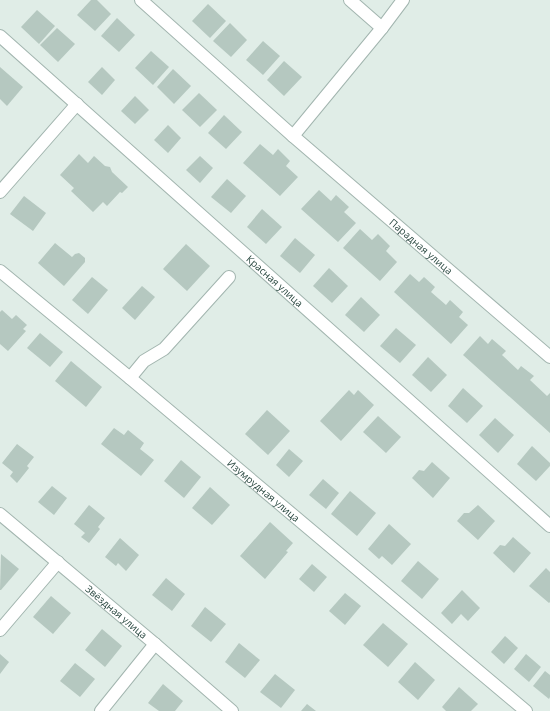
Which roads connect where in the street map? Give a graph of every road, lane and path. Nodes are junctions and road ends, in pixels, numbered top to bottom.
1 (141, 0) edge
2 (350, 0) edge
3 (403, 0) edge
4 (382, 28) junction
5 (0, 36) edge
6 (78, 104) junction
7 (293, 136) junction
8 (0, 192) edge
9 (0, 271) edge
10 (229, 277) dead end
11 (550, 357) edge
12 (130, 378) junction
13 (0, 514) edge
14 (550, 526) edge
15 (58, 562) junction
16 (0, 630) edge
17 (155, 644) junction
18 (101, 711) edge
19 (232, 711) edge
20 (526, 711) edge

1 - 7 street, Парадная улица
2 - 4 street
3 - 4 street
4 - 7 street
5 - 6 street, Красная улица
6 - 8 street
6 - 14 street, Красная улица
7 - 11 street, Парадная улица
9 - 12 street, Изумрудная улица
10 - 12 street
12 - 20 street, Изумрудная улица
13 - 15 street, Звёздная улица
15 - 16 street
15 - 17 street, Звёздная улица
17 - 18 street
17 - 19 street, Звёздная улица

